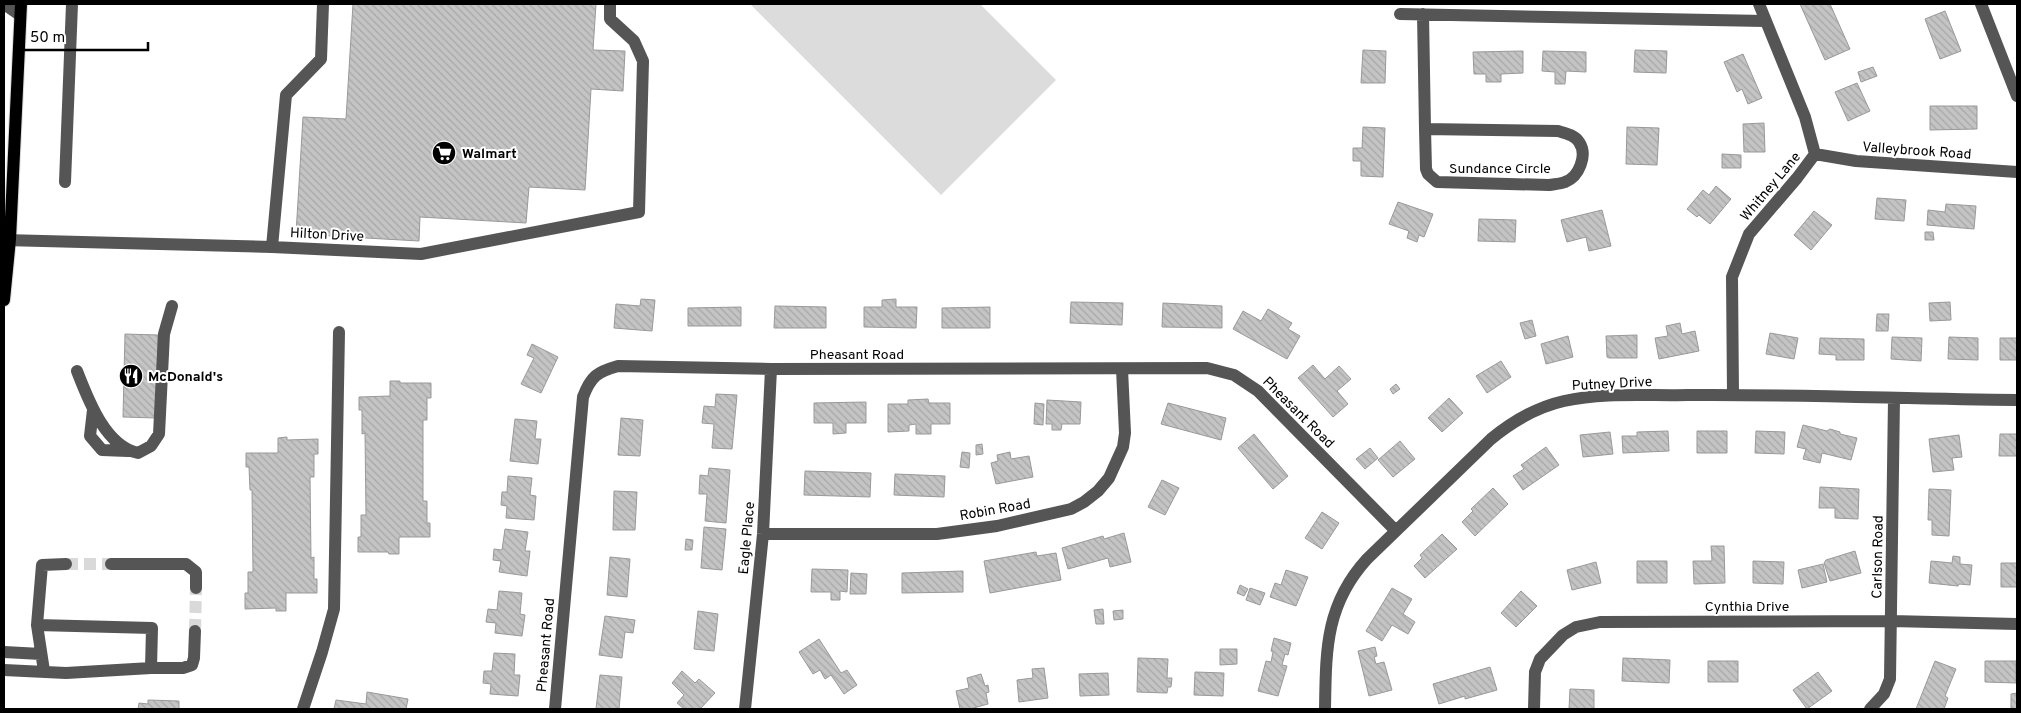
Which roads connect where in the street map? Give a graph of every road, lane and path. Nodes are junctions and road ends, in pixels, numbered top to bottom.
1 (4, 4) edge
2 (72, 4) edge
3 (323, 4) edge
4 (610, 4) edge
5 (1759, 4) edge
6 (1981, 4) edge
7 (20, 9) edge
8 (1501, 9) edge
9 (1400, 14) dead end
10 (1423, 14) junction
11 (1765, 21) junction
12 (2017, 96) edge
13 (1425, 129) junction
14 (1815, 154) junction
15 (2017, 172) edge
16 (65, 182) dead end
17 (7, 239) edge
18 (272, 247) junction
19 (4, 300) edge
20 (172, 306) dead end
21 (339, 332) dead end
22 (771, 369) junction
23 (1122, 369) junction
24 (77, 371) dead end
25 (1733, 394) junction
26 (1894, 399) junction
27 (2017, 400) edge
28 (1396, 532) junction
29 (763, 534) junction
30 (66, 564) tunnel mouth
31 (111, 564) tunnel mouth
32 (196, 588) tunnel mouth
33 (1891, 621) junction
34 (2017, 624) edge
35 (37, 625) junction
36 (194, 631) tunnel mouth
37 (4, 652) edge
38 (42, 654) junction
39 (151, 668) junction
40 (4, 670) edge
41 (44, 671) junction
42 (303, 709) edge
43 (554, 709) edge
44 (745, 709) edge
45 (1325, 709) edge
46 (1534, 709) edge
47 (1870, 709) edge

1 - 7 street
2 - 16 street
3 - 18 street
4 - 18 street, Hilton Drive
5 - 11 street, Whitney Lane
6 - 12 street
7 - 17 main road
8 - 10 street
8 - 11 street
9 - 10 street
10 - 13 street, Sundance Circle
11 - 14 street, Whitney Lane
13 - 13 street, Sundance Circle
14 - 15 street, Valleybrook Road
14 - 25 street, Whitney Lane
17 - 18 street, Hilton Drive
17 - 19 main road
20 - 24 street
21 - 42 street
22 - 23 street, Pheasant Road
22 - 29 street, Eagle Place
22 - 43 street, Pheasant Road
23 - 28 street, Pheasant Road
23 - 29 street, Robin Road
25 - 26 street, Putney Drive
25 - 28 street, Putney Drive
26 - 27 street, Putney Drive
26 - 33 street, Carlson Road
28 - 45 street, Putney Drive
29 - 44 street, Eagle Place
30 - 35 street
31 - 32 street
33 - 34 street, Cynthia Drive
33 - 46 street, Cynthia Drive
33 - 47 street, Carlson Road
35 - 38 street
35 - 39 street
36 - 39 street
37 - 38 street
38 - 41 street
39 - 41 street
40 - 41 street

